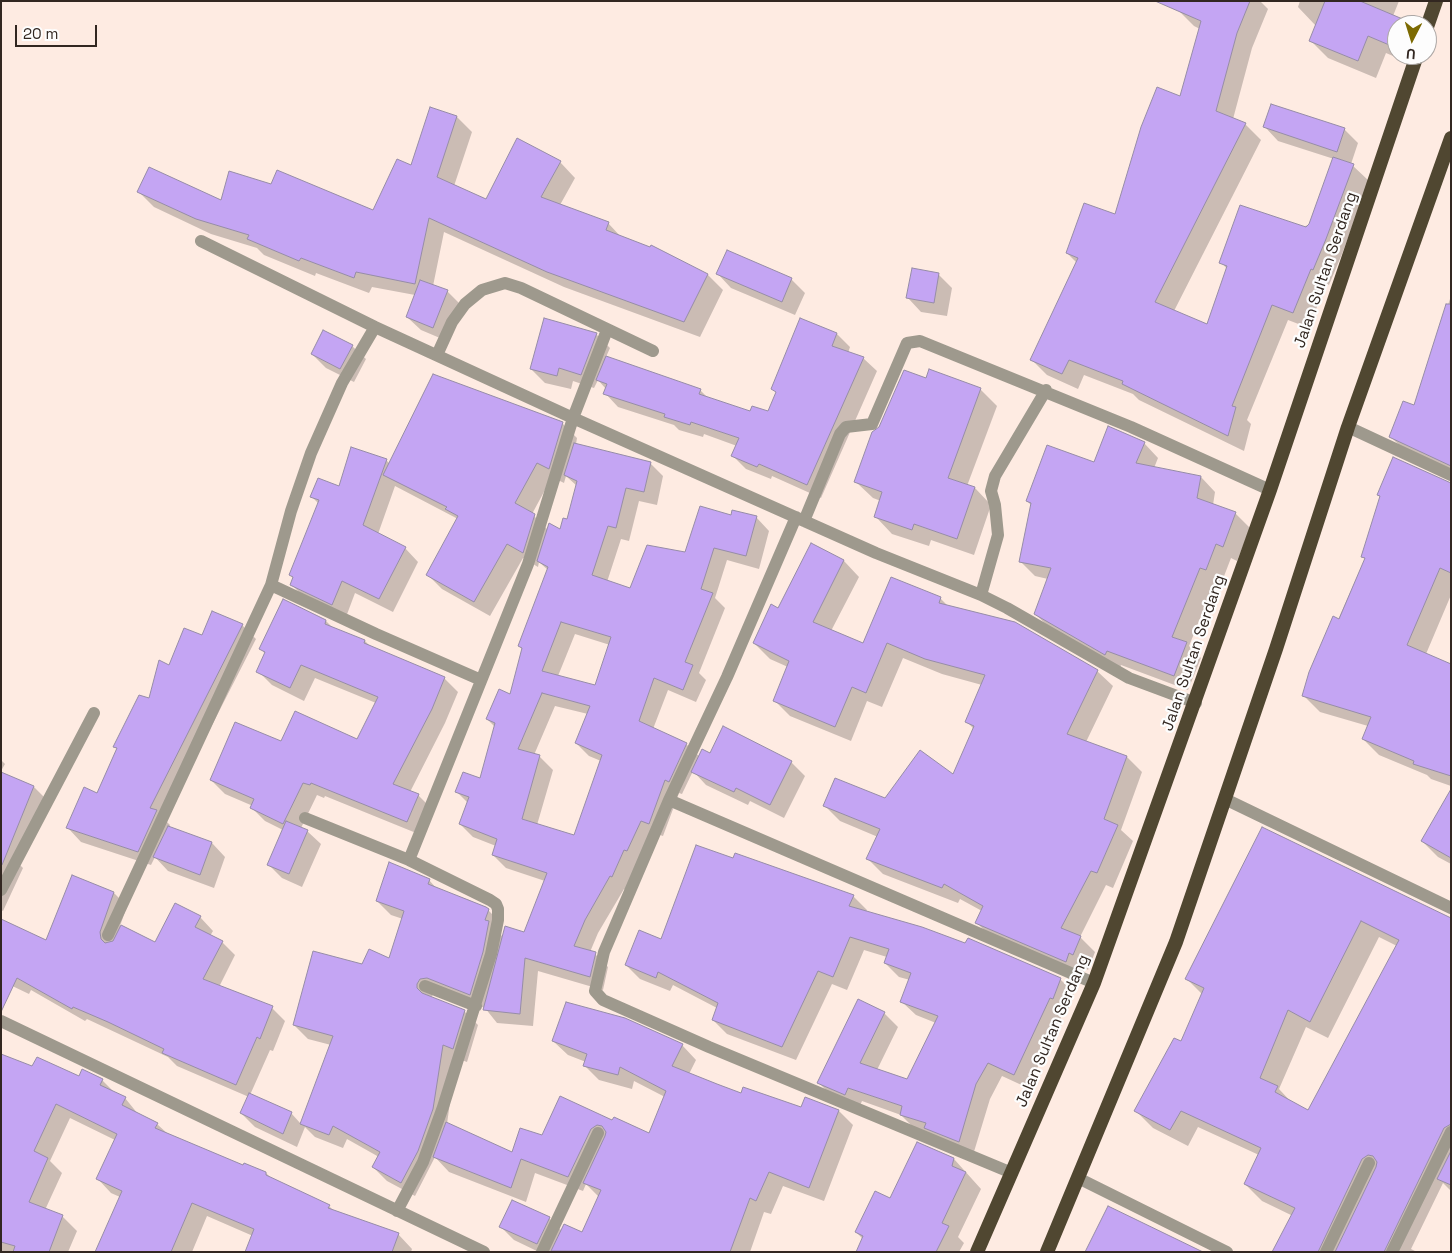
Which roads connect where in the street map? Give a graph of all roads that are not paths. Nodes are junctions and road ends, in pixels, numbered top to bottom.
1 (1436, 1) edge
2 (1431, 15) edge
3 (1414, 65) edge
4 (1451, 138) edge
5 (201, 241) dead end
6 (375, 327) junction
7 (607, 330) junction
8 (653, 350) dead end
9 (436, 355) junction
10 (1046, 390) junction
11 (573, 418) junction
12 (1348, 427) junction
13 (1451, 475) edge
14 (1270, 490) junction
15 (800, 519) junction
16 (271, 585) junction
17 (981, 596) junction
18 (481, 680) junction
19 (1196, 702) junction
20 (94, 713) dead end
21 (1225, 799) junction
22 (669, 800) junction
23 (306, 818) dead end
24 (409, 860) junction
25 (1, 890) edge
26 (1451, 908) edge
27 (108, 935) dead end
28 (1094, 983) junction
29 (425, 986) dead end
30 (476, 1006) junction
31 (1, 1021) edge
32 (1451, 1132) edge
33 (598, 1133) dead end
34 (1369, 1163) dead end
35 (1012, 1173) junction
36 (1078, 1178) junction
37 (397, 1211) junction
38 (484, 1252) edge
39 (542, 1252) edge
40 (978, 1252) edge
41 (1047, 1252) edge
42 (1227, 1252) edge
43 (1326, 1252) edge
44 (1392, 1252) edge

1 - 2 highway
3 - 14 highway, Jalan Sultan Serdang
4 - 12 highway
5 - 6 street
6 - 9 street
6 - 16 street
7 - 8 street
7 - 9 street
7 - 11 street
9 - 11 street
10 - 14 street
10 - 15 street
10 - 17 street
11 - 15 street
11 - 18 street
12 - 13 street
12 - 21 highway
14 - 19 highway, Jalan Sultan Serdang
15 - 17 street
15 - 22 street
16 - 18 street
16 - 27 street
17 - 19 street
18 - 24 street
19 - 28 highway, Jalan Sultan Serdang
20 - 25 street
21 - 26 street
21 - 36 highway
22 - 28 street
22 - 35 street
23 - 24 street
24 - 30 street
28 - 35 highway, Jalan Sultan Serdang
29 - 30 street
30 - 37 street
31 - 37 street
32 - 44 street
33 - 39 street
34 - 43 street
35 - 40 highway, Jalan Sultan Serdang
36 - 41 highway
36 - 42 street
37 - 38 street

